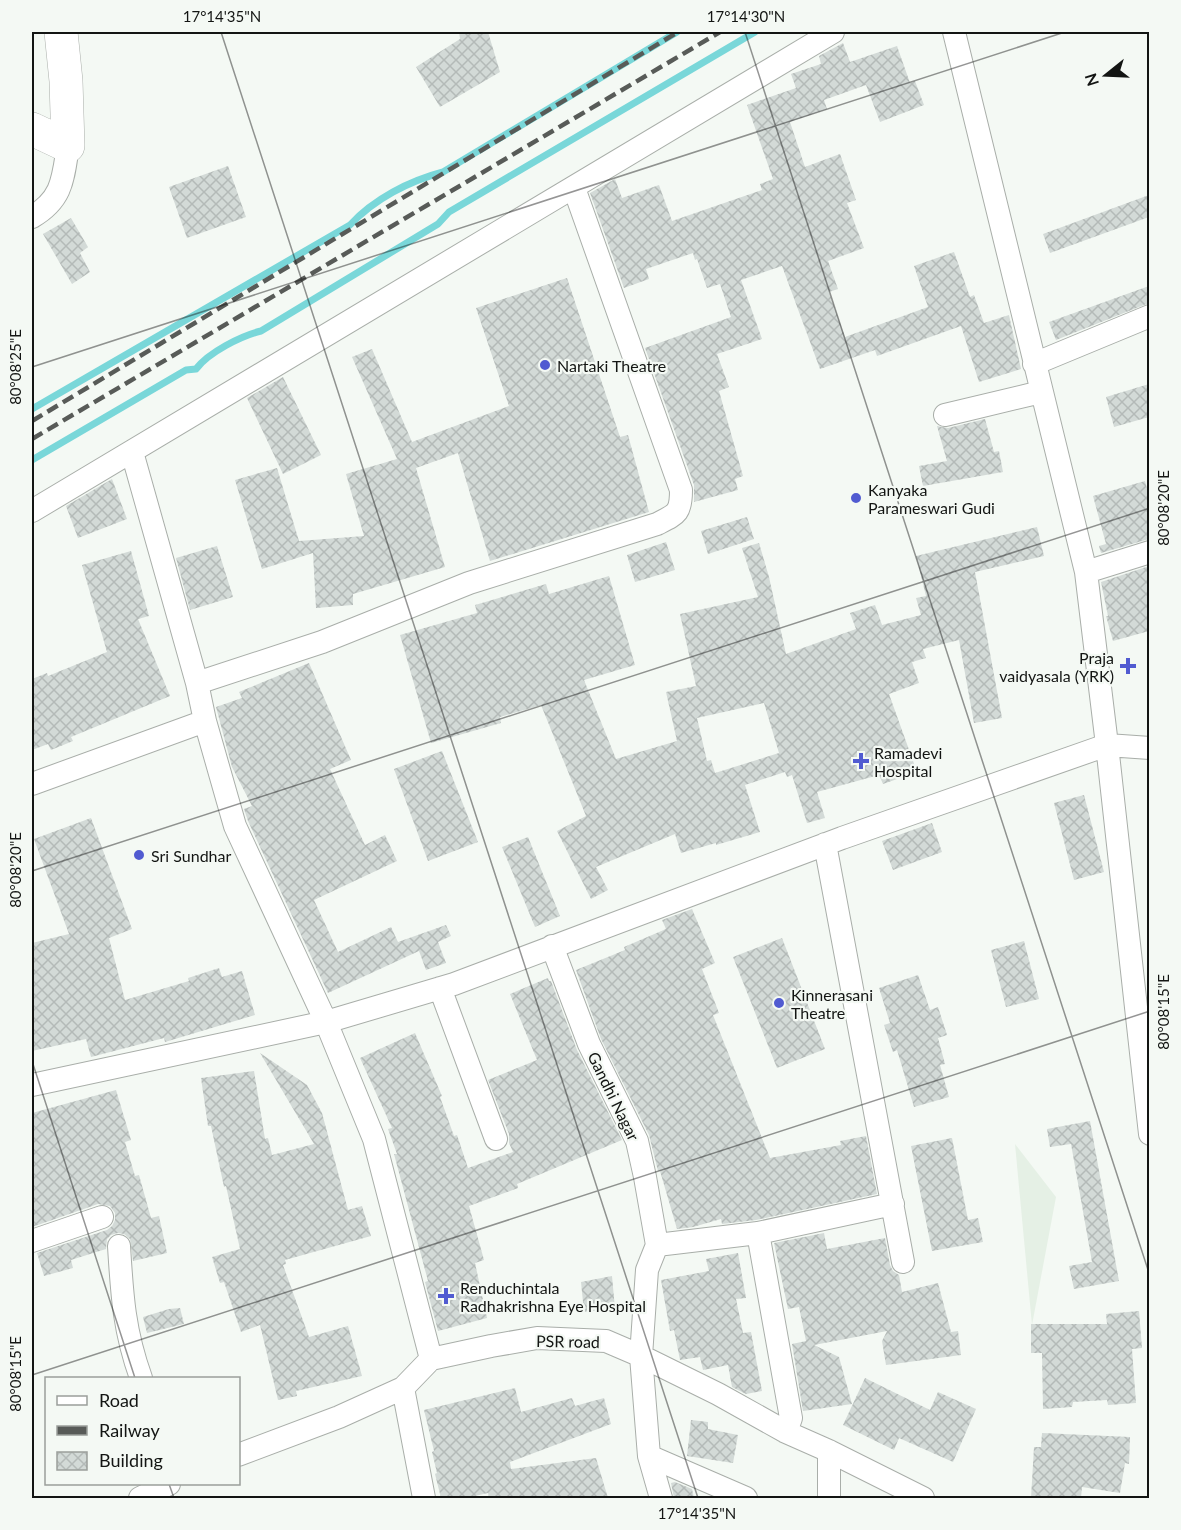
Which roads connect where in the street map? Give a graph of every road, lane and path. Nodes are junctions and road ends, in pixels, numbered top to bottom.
1 (61, 32) edge
2 (833, 32) edge
3 (954, 32) edge
4 (66, 81) junction
5 (32, 122) edge
6 (32, 129) edge
7 (68, 146) junction
8 (574, 188) junction
9 (32, 217) edge
10 (1149, 316) edge
11 (1034, 364) junction
12 (1041, 392) junction
13 (945, 415) dead end
14 (132, 452) junction
15 (32, 511) edge
16 (1149, 552) edge
17 (1086, 572) junction
18 (197, 683) junction
19 (205, 721) junction
20 (1107, 746) junction
21 (1149, 748) edge
22 (32, 784) edge
23 (825, 844) junction
24 (552, 946) junction
25 (440, 988) junction
26 (326, 1022) junction
27 (32, 1085) edge
28 (1149, 1134) edge
29 (496, 1139) dead end
30 (892, 1204) junction
31 (102, 1217) dead end
32 (758, 1233) junction
33 (32, 1241) edge
34 (657, 1245) junction
35 (119, 1246) dead end
36 (903, 1262) dead end
37 (641, 1356) junction
38 (431, 1359) junction
39 (141, 1377) edge
40 (403, 1388) junction
41 (786, 1432) junction
42 (829, 1451) junction
43 (240, 1454) edge
44 (649, 1456) junction
45 (167, 1485) edge
46 (140, 1498) edge
47 (424, 1498) edge
48 (661, 1498) edge
49 (746, 1498) edge
50 (829, 1498) edge
51 (923, 1498) edge

1 - 4 street
2 - 8 street
3 - 11 street
4 - 5 street
4 - 7 street
6 - 7 street
7 - 9 street
8 - 14 street
8 - 18 street
10 - 11 street
11 - 12 street
12 - 13 street
12 - 17 street
14 - 15 street
14 - 18 street
16 - 17 street
17 - 20 street
18 - 19 street
19 - 22 street
19 - 26 street
20 - 21 street
20 - 23 street
20 - 28 street
23 - 24 street
23 - 30 street
24 - 25 street
24 - 34 street, Gandhi Nagar
25 - 26 street
25 - 29 street
26 - 27 street
26 - 38 street
30 - 32 street
30 - 36 street
31 - 33 street
32 - 34 street
32 - 41 street
34 - 37 street
35 - 39 street
37 - 38 street, PSR road
37 - 41 street, PSR road
37 - 44 street
38 - 40 street
40 - 43 street
40 - 47 street
41 - 42 street, PSR road
42 - 50 street
42 - 51 street, PSR road
44 - 48 street
44 - 49 street
45 - 46 street

